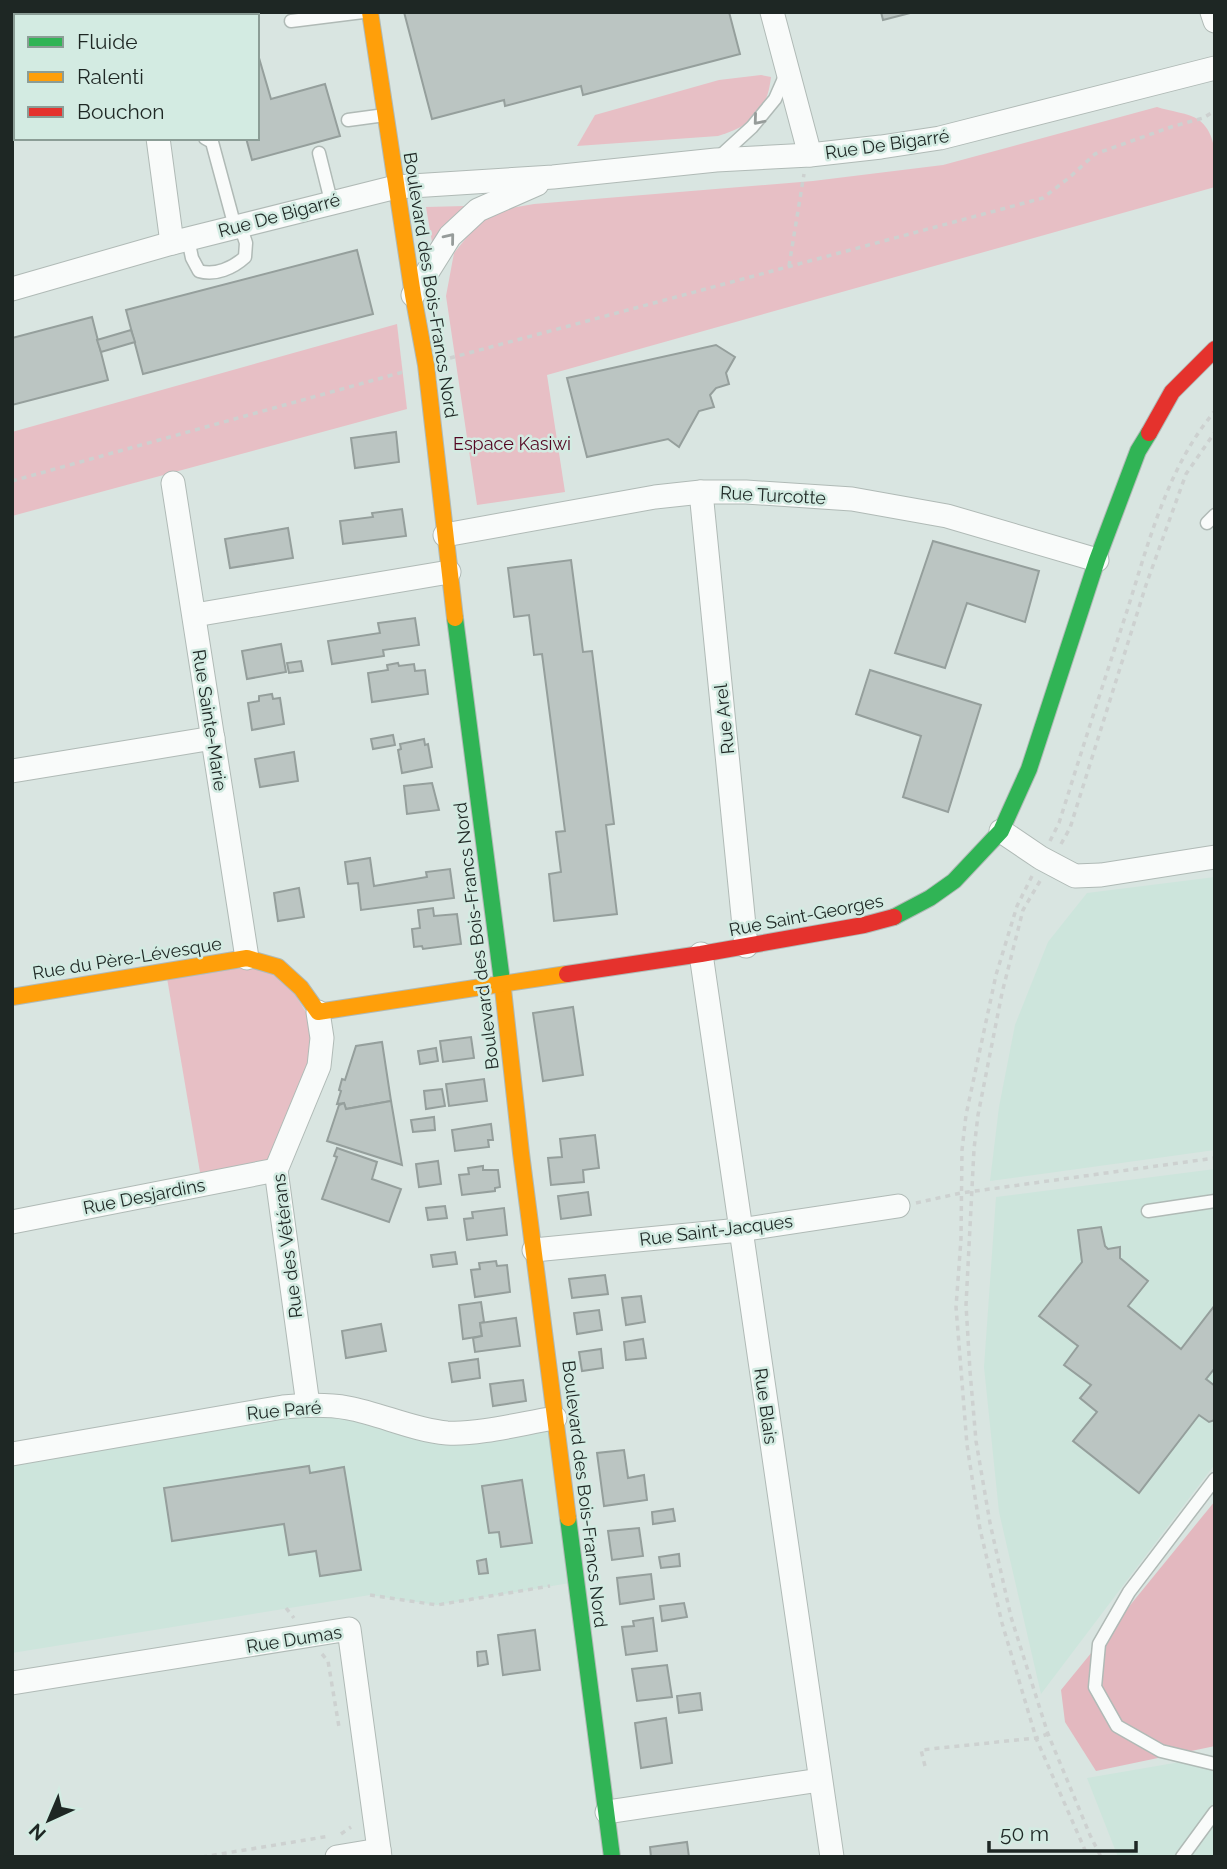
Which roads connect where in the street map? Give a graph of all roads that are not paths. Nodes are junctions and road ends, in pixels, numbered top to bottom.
1 (363, 12) edge
2 (370, 12) edge
3 (772, 12) edge
4 (1212, 12) edge
5 (291, 21) dead end
6 (1215, 21) edge
7 (1215, 68) edge
8 (788, 70) junction
9 (385, 115) junction
10 (348, 120) dead end
11 (158, 140) edge
12 (208, 140) edge
13 (319, 153) dead end
14 (808, 155) junction
15 (716, 160) junction
16 (553, 177) junction
17 (396, 187) junction
18 (331, 201) junction
19 (237, 226) junction
20 (180, 241) junction
21 (12, 289) edge
22 (413, 295) junction
23 (1215, 349) edge
24 (173, 482) dead end
25 (701, 492) junction
26 (445, 535) junction
27 (1097, 560) junction
28 (449, 572) junction
29 (195, 615) junction
30 (213, 738) junction
31 (12, 771) edge
32 (1001, 831) junction
33 (1215, 857) edge
34 (746, 946) junction
35 (701, 954) junction
36 (247, 958) junction
37 (503, 985) junction
38 (12, 997) edge
39 (318, 1012) junction
40 (276, 1170) junction
41 (1215, 1201) edge
42 (898, 1206) road end
43 (1148, 1211) dead end
44 (12, 1222) edge
45 (740, 1230) junction
46 (534, 1250) junction
47 (309, 1405) junction
48 (555, 1418) junction
49 (12, 1454) edge
50 (1215, 1479) edge
51 (12, 1683) edge
52 (1215, 1764) edge
53 (820, 1780) junction
54 (607, 1812) junction
55 (1215, 1812) edge
56 (379, 1853) edge
57 (337, 1857) edge
58 (612, 1857) edge
59 (832, 1857) edge
60 (1182, 1857) edge

1 - 5 lane
2 - 9 street, Boulevard des Bois-Francs Nord
3 - 8 street
4 - 6 street
7 - 14 street, Rue De Bigarré
8 - 14 street
8 -> 15 lane
9 - 10 lane
9 - 17 street, Boulevard des Bois-Francs Nord
11 - 20 street
12 - 19 lane
13 - 18 lane
14 - 15 street, Rue De Bigarré
15 - 16 street, Rue De Bigarré
16 - 17 street, Rue De Bigarré
22 -> 16 street, Rue De Bigarré
17 - 18 street, Rue De Bigarré
17 - 22 street, Boulevard des Bois-Francs Nord
18 - 19 street, Rue De Bigarré
19 - 20 street, Rue De Bigarré
19 - 20 lane
20 - 21 street, Rue De Bigarré
22 - 26 street, Boulevard des Bois-Francs Nord
23 - 27 street, Rue Saint-Georges
24 - 29 street, Rue Sainte-Marie
25 - 26 street, Rue Turcotte
25 - 27 street, Rue Turcotte
25 - 34 street, Rue Arel
26 - 28 street, Boulevard des Bois-Francs Nord
27 - 32 street, Rue Saint-Georges
28 - 29 street
28 - 37 street, Boulevard des Bois-Francs Nord
29 - 30 street, Rue Sainte-Marie
30 - 31 street
30 - 36 street, Rue Sainte-Marie
32 - 33 street
32 - 34 street, Rue Saint-Georges
34 - 35 street, Rue Saint-Georges
35 - 37 street, Rue Saint-Georges
35 - 45 street, Rue Blais
36 - 38 street, Rue du Père-Lévesque
36 - 39 street
37 - 39 street, Rue Saint-Georges
37 - 46 street, Boulevard des Bois-Francs Nord
39 - 40 street, Rue des Vétérans
40 - 44 street, Rue Desjardins
40 - 47 street, Rue des Vétérans
41 - 43 lane
42 - 45 street, Rue Saint-Jacques
45 - 46 street, Rue Saint-Jacques
45 - 53 street, Rue Blais
46 - 48 street, Boulevard des Bois-Francs Nord
47 - 48 street, Rue Paré
47 - 49 street, Rue Paré
48 - 54 street, Boulevard des Bois-Francs Nord
50 - 52 lane
51 - 56 street, Rue Dumas
53 - 54 street
53 - 59 street, Rue Blais
54 - 58 street, Boulevard des Bois-Francs Nord
55 - 60 lane
56 - 57 street

